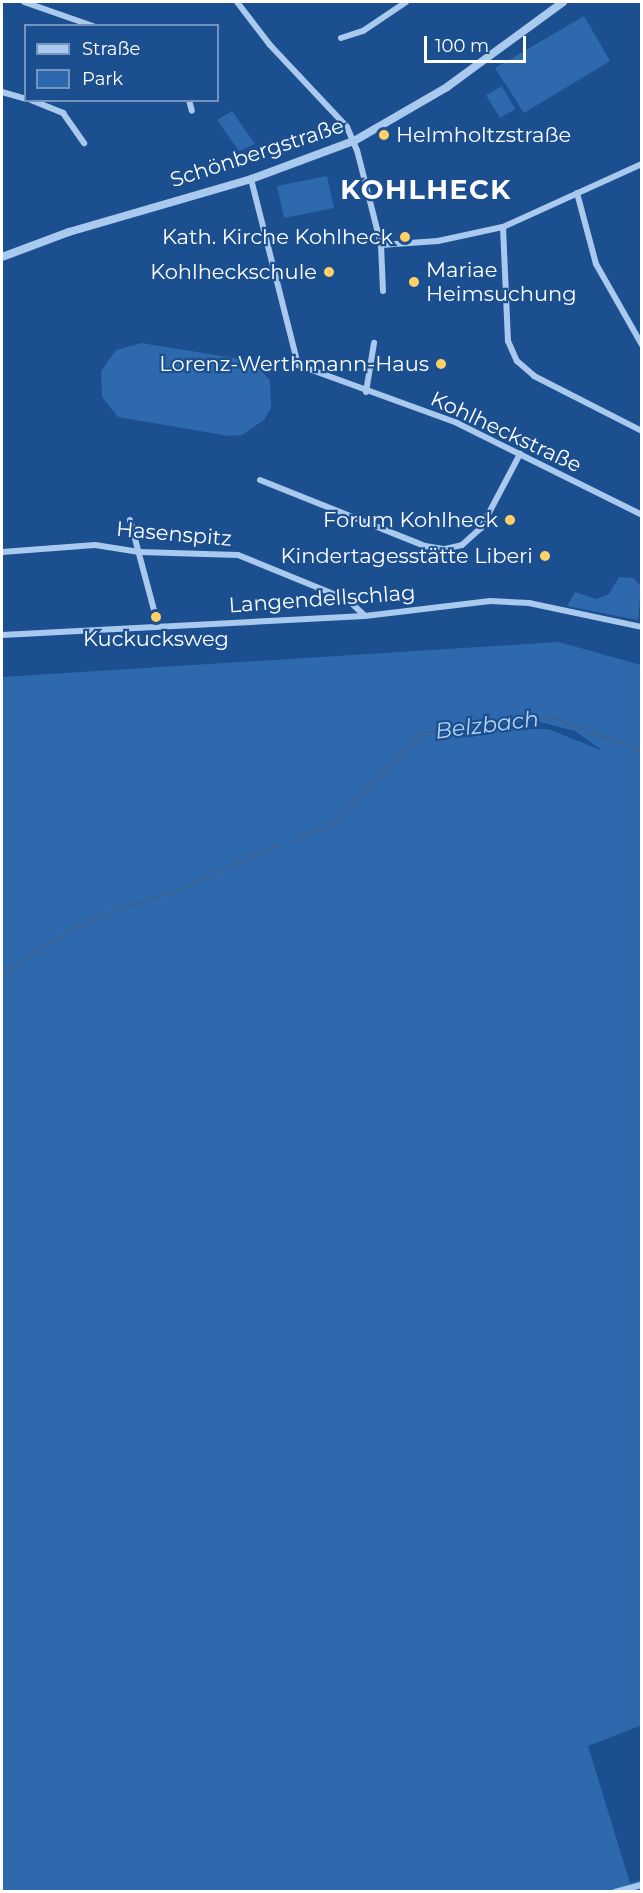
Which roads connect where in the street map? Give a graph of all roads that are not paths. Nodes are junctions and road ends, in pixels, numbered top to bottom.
1 (24, 2) edge
2 (237, 2) edge
3 (406, 2) edge
4 (563, 2) edge
5 (87, 24) edge
6 (341, 38) dead end
7 (2, 92) edge
8 (24, 98) edge
9 (36, 102) edge
10 (190, 102) edge
11 (192, 111) dead end
12 (354, 141) junction
13 (84, 143) dead end
14 (642, 164) edge
15 (251, 179) junction
16 (577, 194) junction
17 (503, 227) junction
18 (381, 245) junction
19 (2, 257) edge
20 (382, 291) dead end
21 (374, 343) dead end
22 (642, 345) edge
23 (366, 392) junction
24 (642, 431) edge
25 (520, 454) junction
26 (260, 480) dead end
27 (642, 515) edge
28 (130, 520) dead end
29 (2, 552) edge
30 (139, 552) junction
31 (365, 616) junction
32 (158, 626) junction
33 (642, 627) edge
34 (2, 635) edge
35 (642, 1885) edge
36 (615, 1892) edge

1 - 5 street
2 - 12 street
3 - 6 street
4 - 12 street, Schönbergstraße
7 - 8 street
9 - 13 street
10 - 11 street
12 - 15 street, Schönbergstraße
12 - 18 street
14 - 16 street
15 - 19 street, Schönbergstraße
15 - 23 street, Kohlheckstraße
16 - 17 street
16 - 22 street
17 - 18 street
17 - 24 street
18 - 20 street
21 - 23 street
23 - 25 street, Kohlheckstraße
25 - 26 street
25 - 27 street, Kohlheckstraße
28 - 30 street
29 - 30 street, Hasenspitz
30 - 31 street, Hasenspitz
30 - 32 street
31 - 32 street, Langendellschlag
31 - 33 street, Langendellschlag
32 - 34 street, Langendellschlag
35 - 36 street

